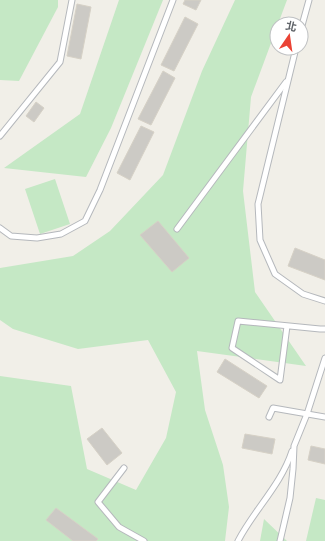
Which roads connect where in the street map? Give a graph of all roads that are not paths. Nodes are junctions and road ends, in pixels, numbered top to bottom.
1 (72, 0) edge
2 (173, 0) edge
3 (309, 0) edge
4 (305, 16) edge
5 (294, 56) edge
6 (287, 80) junction
7 (0, 136) edge
8 (0, 228) edge
9 (176, 228) dead end
10 (325, 301) edge
11 (287, 326) junction
12 (325, 330) edge
13 (325, 358) edge
14 (307, 414) junction
15 (268, 417) dead end
16 (325, 417) edge
17 (294, 446) junction
18 (124, 468) dead end
19 (144, 541) edge
20 (238, 541) edge
21 (280, 541) edge

1 - 7 lane
2 - 8 lane
3 - 4 lane
5 - 6 lane
6 - 9 lane
6 - 10 lane
11 - 11 lane
11 - 12 lane
13 - 14 lane
14 - 15 lane
14 - 16 lane
14 - 17 lane
17 - 20 lane
17 - 21 lane
18 - 19 lane

